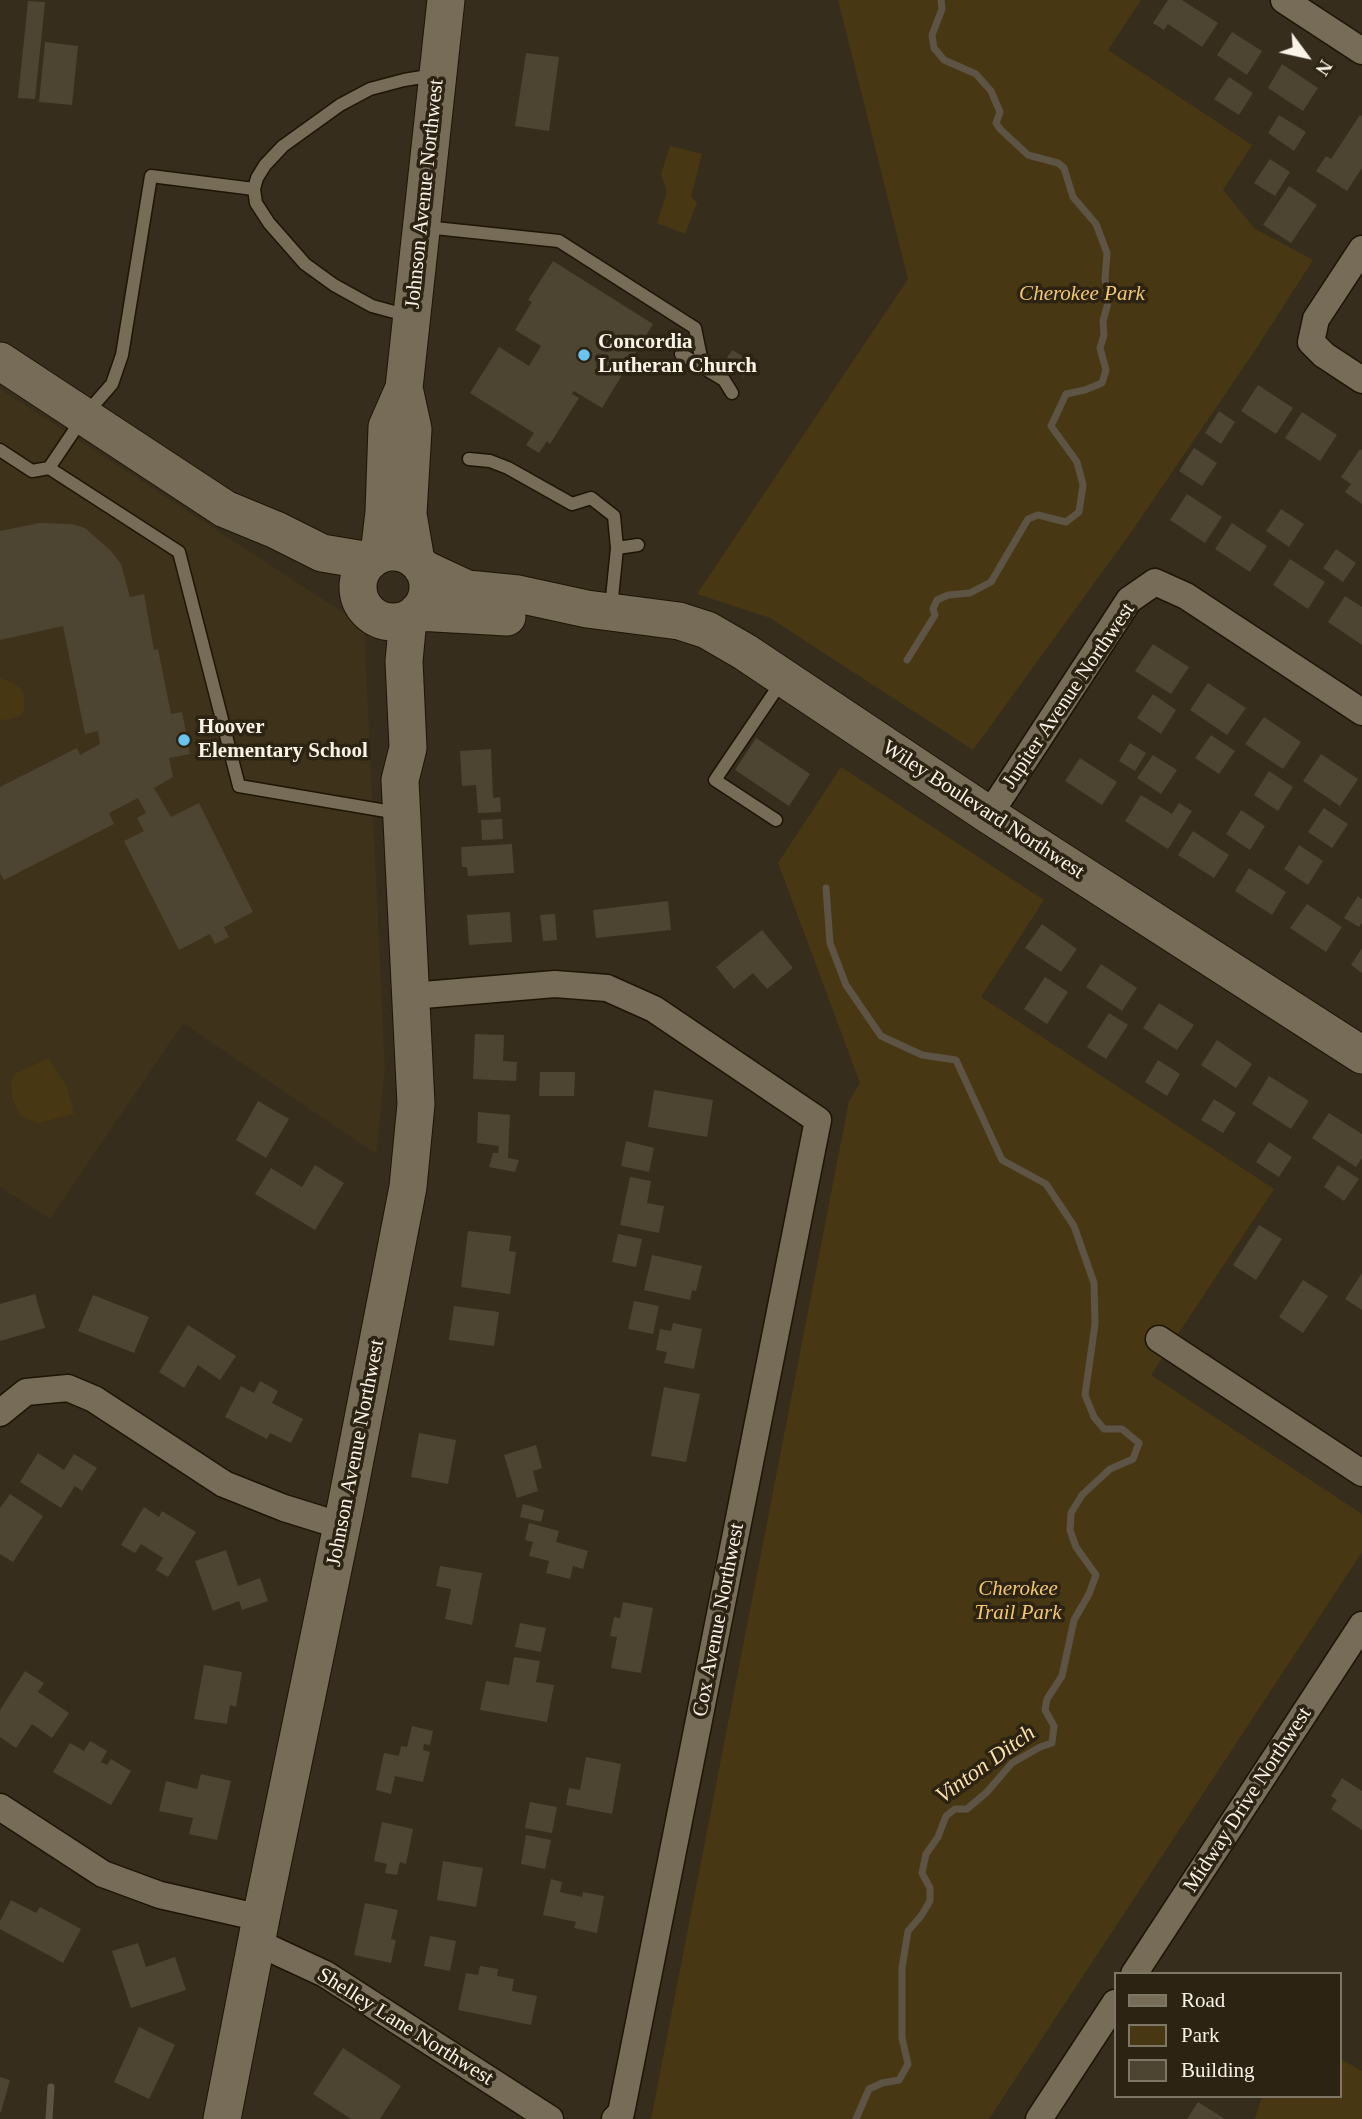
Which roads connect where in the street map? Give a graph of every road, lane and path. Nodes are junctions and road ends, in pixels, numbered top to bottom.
1 (446, 0) edge
2 (1284, 0) edge
3 (1362, 51) edge
4 (438, 74) junction
5 (254, 189) junction
6 (421, 227) junction
7 (1362, 249) edge
8 (411, 317) junction
9 (681, 354) dead end
10 (0, 361) edge
11 (703, 367) junction
12 (1362, 380) edge
13 (404, 388) junction
14 (732, 394) dead end
15 (84, 416) junction
16 (0, 450) edge
17 (469, 459) dead end
18 (50, 468) junction
19 (225, 509) junction
20 (638, 545) dead end
21 (617, 548) junction
22 (374, 558) junction
23 (419, 564) junction
24 (365, 605) junction
25 (599, 610) junction
26 (413, 615) junction
27 (784, 678) junction
28 (1362, 712) edge
29 (401, 797) junction
30 (989, 815) junction
31 (776, 820) dead end
32 (411, 996) junction
33 (1362, 1055) edge
34 (1159, 1339) dead end
35 (0, 1413) edge
36 (1362, 1473) edge
37 (342, 1526) junction
38 (1362, 1625) edge
39 (0, 1807) edge
40 (258, 1930) junction
41 (1135, 1972) edge
42 (1114, 2005) edge
43 (222, 2119) edge
44 (550, 2119) edge
45 (615, 2119) edge
46 (1039, 2119) edge

1 - 4 street, Johnson Avenue Northwest
2 - 3 street
4 - 5 lane
4 - 6 street, Johnson Avenue Northwest
5 - 8 lane
5 - 15 lane
6 - 8 street, Johnson Avenue Northwest
6 - 11 lane
7 - 12 street
8 - 13 street, Johnson Avenue Northwest
9 - 11 lane
10 - 15 street
11 - 14 lane
13 - 22 street, Johnson Avenue Northwest
13 - 23 street, Johnson Avenue Northwest
15 - 18 lane
15 - 19 street
16 - 18 lane
17 - 21 lane
18 - 29 lane
19 - 22 street
19 - 24 street
20 - 21 lane
21 - 25 lane
22 - 23 street
22 - 24 street
23 - 25 street, Wiley Boulevard Northwest
23 - 26 street
24 - 26 street
24 - 29 street, Johnson Avenue Northwest
25 - 26 street, Wiley Boulevard Northwest
25 - 27 street, Wiley Boulevard Northwest
26 - 29 street, Johnson Avenue Northwest
27 - 30 street, Wiley Boulevard Northwest
27 - 31 lane
28 - 30 street, Jupiter Avenue Northwest
29 - 32 street, Johnson Avenue Northwest
30 - 33 street, Wiley Boulevard Northwest
32 - 37 street, Johnson Avenue Northwest
32 - 45 street, Cox Avenue Northwest
34 - 36 street
35 - 37 street
37 - 40 street, Johnson Avenue Northwest
38 - 41 street, Midway Drive Northwest
39 - 40 street, Shelley Lane Northwest
40 - 43 street, Johnson Avenue Northwest
40 - 44 street, Shelley Lane Northwest
42 - 46 street

